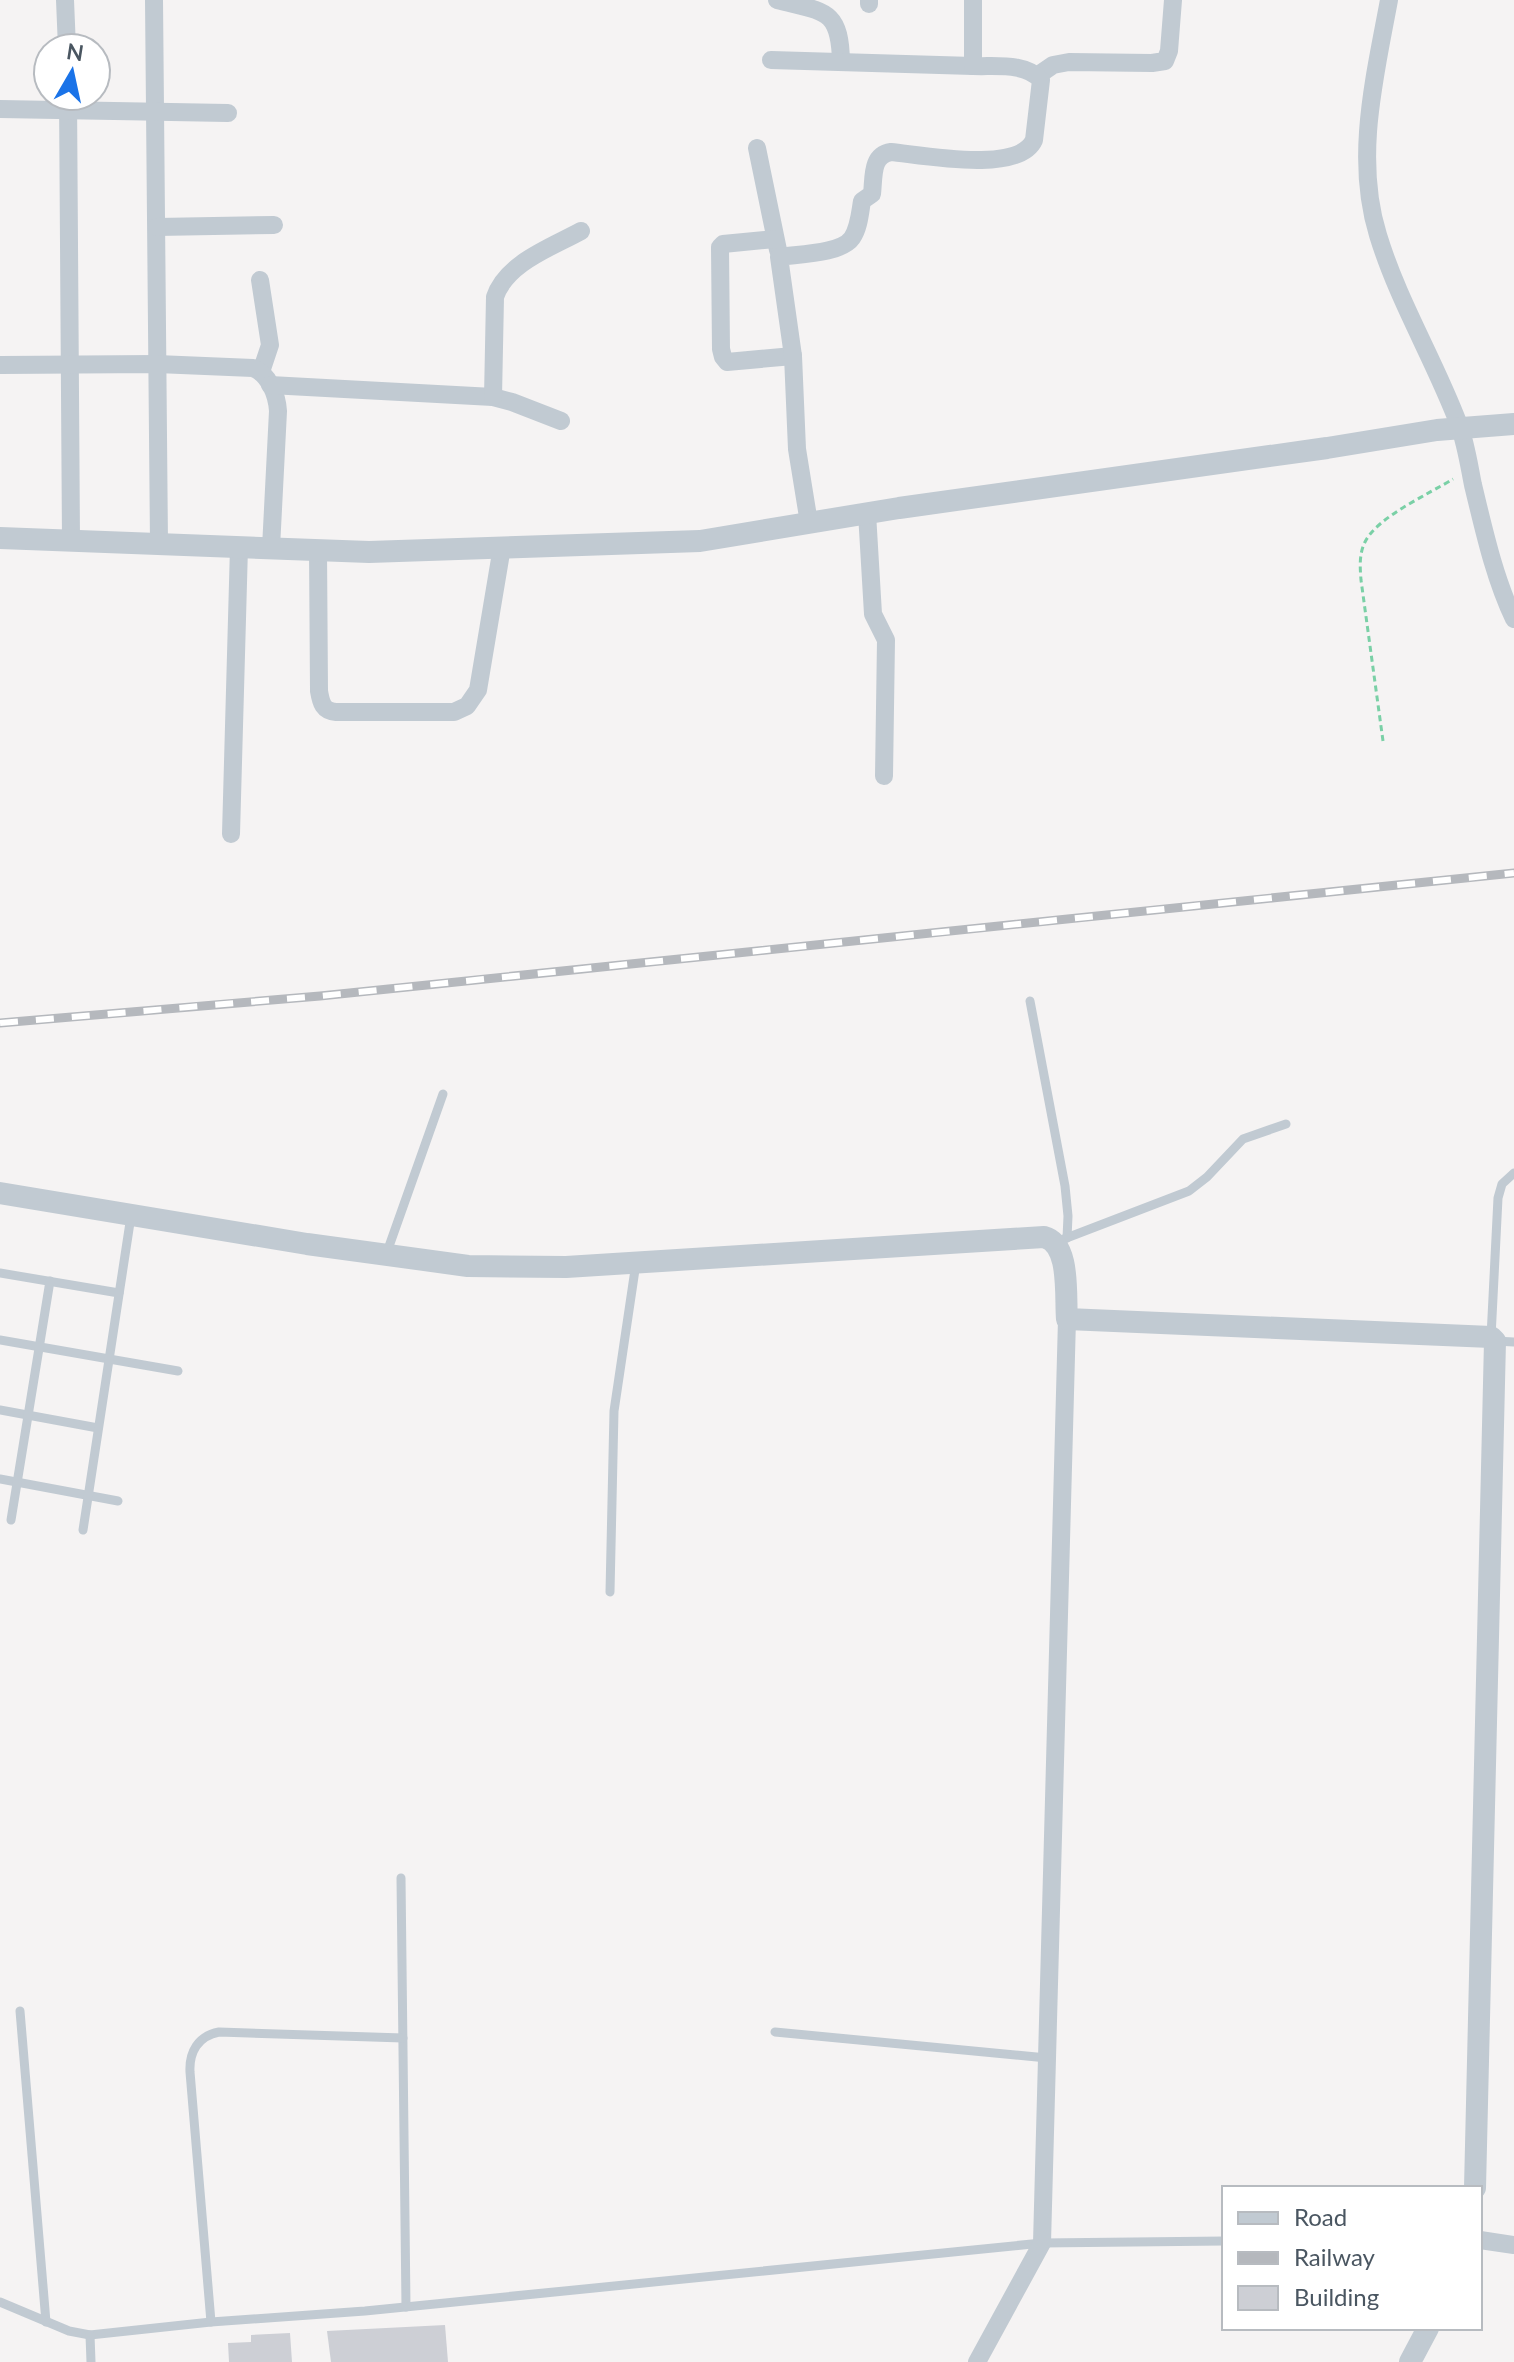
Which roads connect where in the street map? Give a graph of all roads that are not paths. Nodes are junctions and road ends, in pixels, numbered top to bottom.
1 (65, 0) edge
2 (154, 0) edge
3 (777, 0) edge
4 (973, 0) edge
5 (1173, 0) edge
6 (1389, 0) edge
7 (66, 32) edge
8 (771, 60) dead end
9 (841, 62) junction
10 (973, 66) junction
11 (1037, 76) junction
12 (32, 106) edge
13 (112, 107) edge
14 (0, 109) edge
15 (156, 111) junction
16 (68, 112) edge
17 (228, 113) dead end
18 (757, 148) dead end
19 (274, 225) dead end
20 (157, 227) junction
21 (581, 231) dead end
22 (777, 248) junction
23 (260, 280) dead end
24 (793, 356) junction
25 (157, 364) junction
26 (0, 365) edge
27 (72, 365) junction
28 (266, 378) junction
29 (493, 397) junction
30 (561, 421) dead end
31 (1514, 424) edge
32 (1460, 428) junction
33 (867, 513) junction
34 (809, 523) junction
35 (0, 538) edge
36 (71, 541) junction
37 (159, 544) junction
38 (239, 547) junction
39 (502, 547) junction
40 (271, 548) junction
41 (318, 550) junction
42 (1514, 619) edge
43 (884, 776) dead end
44 (231, 834) dead end
45 (1030, 1001) dead end
46 (443, 1094) dead end
47 (1286, 1124) dead end
48 (1514, 1173) edge
49 (0, 1193) edge
50 (131, 1216) junction
51 (1061, 1240) junction
52 (386, 1256) junction
53 (636, 1263) junction
54 (0, 1273) edge
55 (50, 1281) junction
56 (119, 1293) junction
57 (1067, 1319) junction
58 (0, 1340) edge
59 (1500, 1340) edge
60 (40, 1347) junction
61 (109, 1359) junction
62 (178, 1371) dead end
63 (0, 1410) edge
64 (30, 1415) junction
65 (98, 1428) junction
66 (0, 1479) edge
67 (18, 1482) junction
68 (88, 1496) junction
69 (118, 1501) dead end
70 (11, 1520) dead end
71 (83, 1530) dead end
72 (610, 1592) dead end
73 (401, 1878) dead end
74 (20, 2011) dead end
75 (775, 2032) dead end
76 (403, 2038) junction
77 (1047, 2058) junction
78 (1475, 2186) edge
79 (1482, 2240) edge
80 (1222, 2241) edge
81 (1042, 2243) junction
82 (1514, 2245) edge
83 (0, 2302) edge
84 (406, 2307) junction
85 (46, 2322) junction
86 (211, 2322) junction
87 (1427, 2330) edge
88 (90, 2335) junction
89 (91, 2362) edge
90 (977, 2362) edge
91 (1410, 2362) edge

1 - 7 street
2 - 15 street
3 - 9 street
4 - 10 street
5 - 11 street
6 - 32 street
8 - 9 street
9 - 10 street
10 - 11 street
11 - 22 street
12 - 14 street
13 - 15 street
15 - 17 street
15 - 20 street
16 - 27 street
18 - 22 street
19 - 20 street
20 - 25 street
21 - 29 street
22 - 24 street
22 - 24 street
23 - 28 street
24 - 34 street
25 - 27 street
25 - 28 street
25 - 37 street
26 - 27 street
27 - 36 street
28 - 29 street
28 - 40 street
29 - 30 street
31 - 32 street
32 - 33 street
32 - 42 street
33 - 34 street
33 - 43 street
34 - 39 street
35 - 36 street
36 - 37 street
37 - 38 street
38 - 40 street
38 - 44 street
39 - 41 street
39 - 41 street
40 - 41 street
45 - 51 lane
46 - 52 lane
47 - 51 lane
48 - 59 lane
49 - 50 street
50 - 52 street
50 - 56 lane
51 - 53 street
51 - 57 street
52 - 53 street
53 - 72 lane
54 - 55 lane
55 - 56 lane
55 - 60 lane
56 - 61 lane
57 - 59 street
57 - 77 street
58 - 60 lane
59 - 78 street
60 - 61 lane
60 - 64 lane
61 - 62 lane
61 - 65 lane
63 - 64 lane
64 - 65 lane
64 - 67 lane
65 - 68 lane
66 - 67 lane
67 - 68 lane
67 - 70 lane
68 - 69 lane
68 - 71 lane
73 - 76 lane
74 - 85 lane
75 - 77 lane
76 - 84 lane
76 - 86 lane
77 - 81 street
79 - 82 street
80 - 81 lane
81 - 84 lane
81 - 90 street
83 - 85 lane
84 - 86 lane
85 - 88 lane
86 - 88 lane
87 - 91 street
88 - 89 lane

